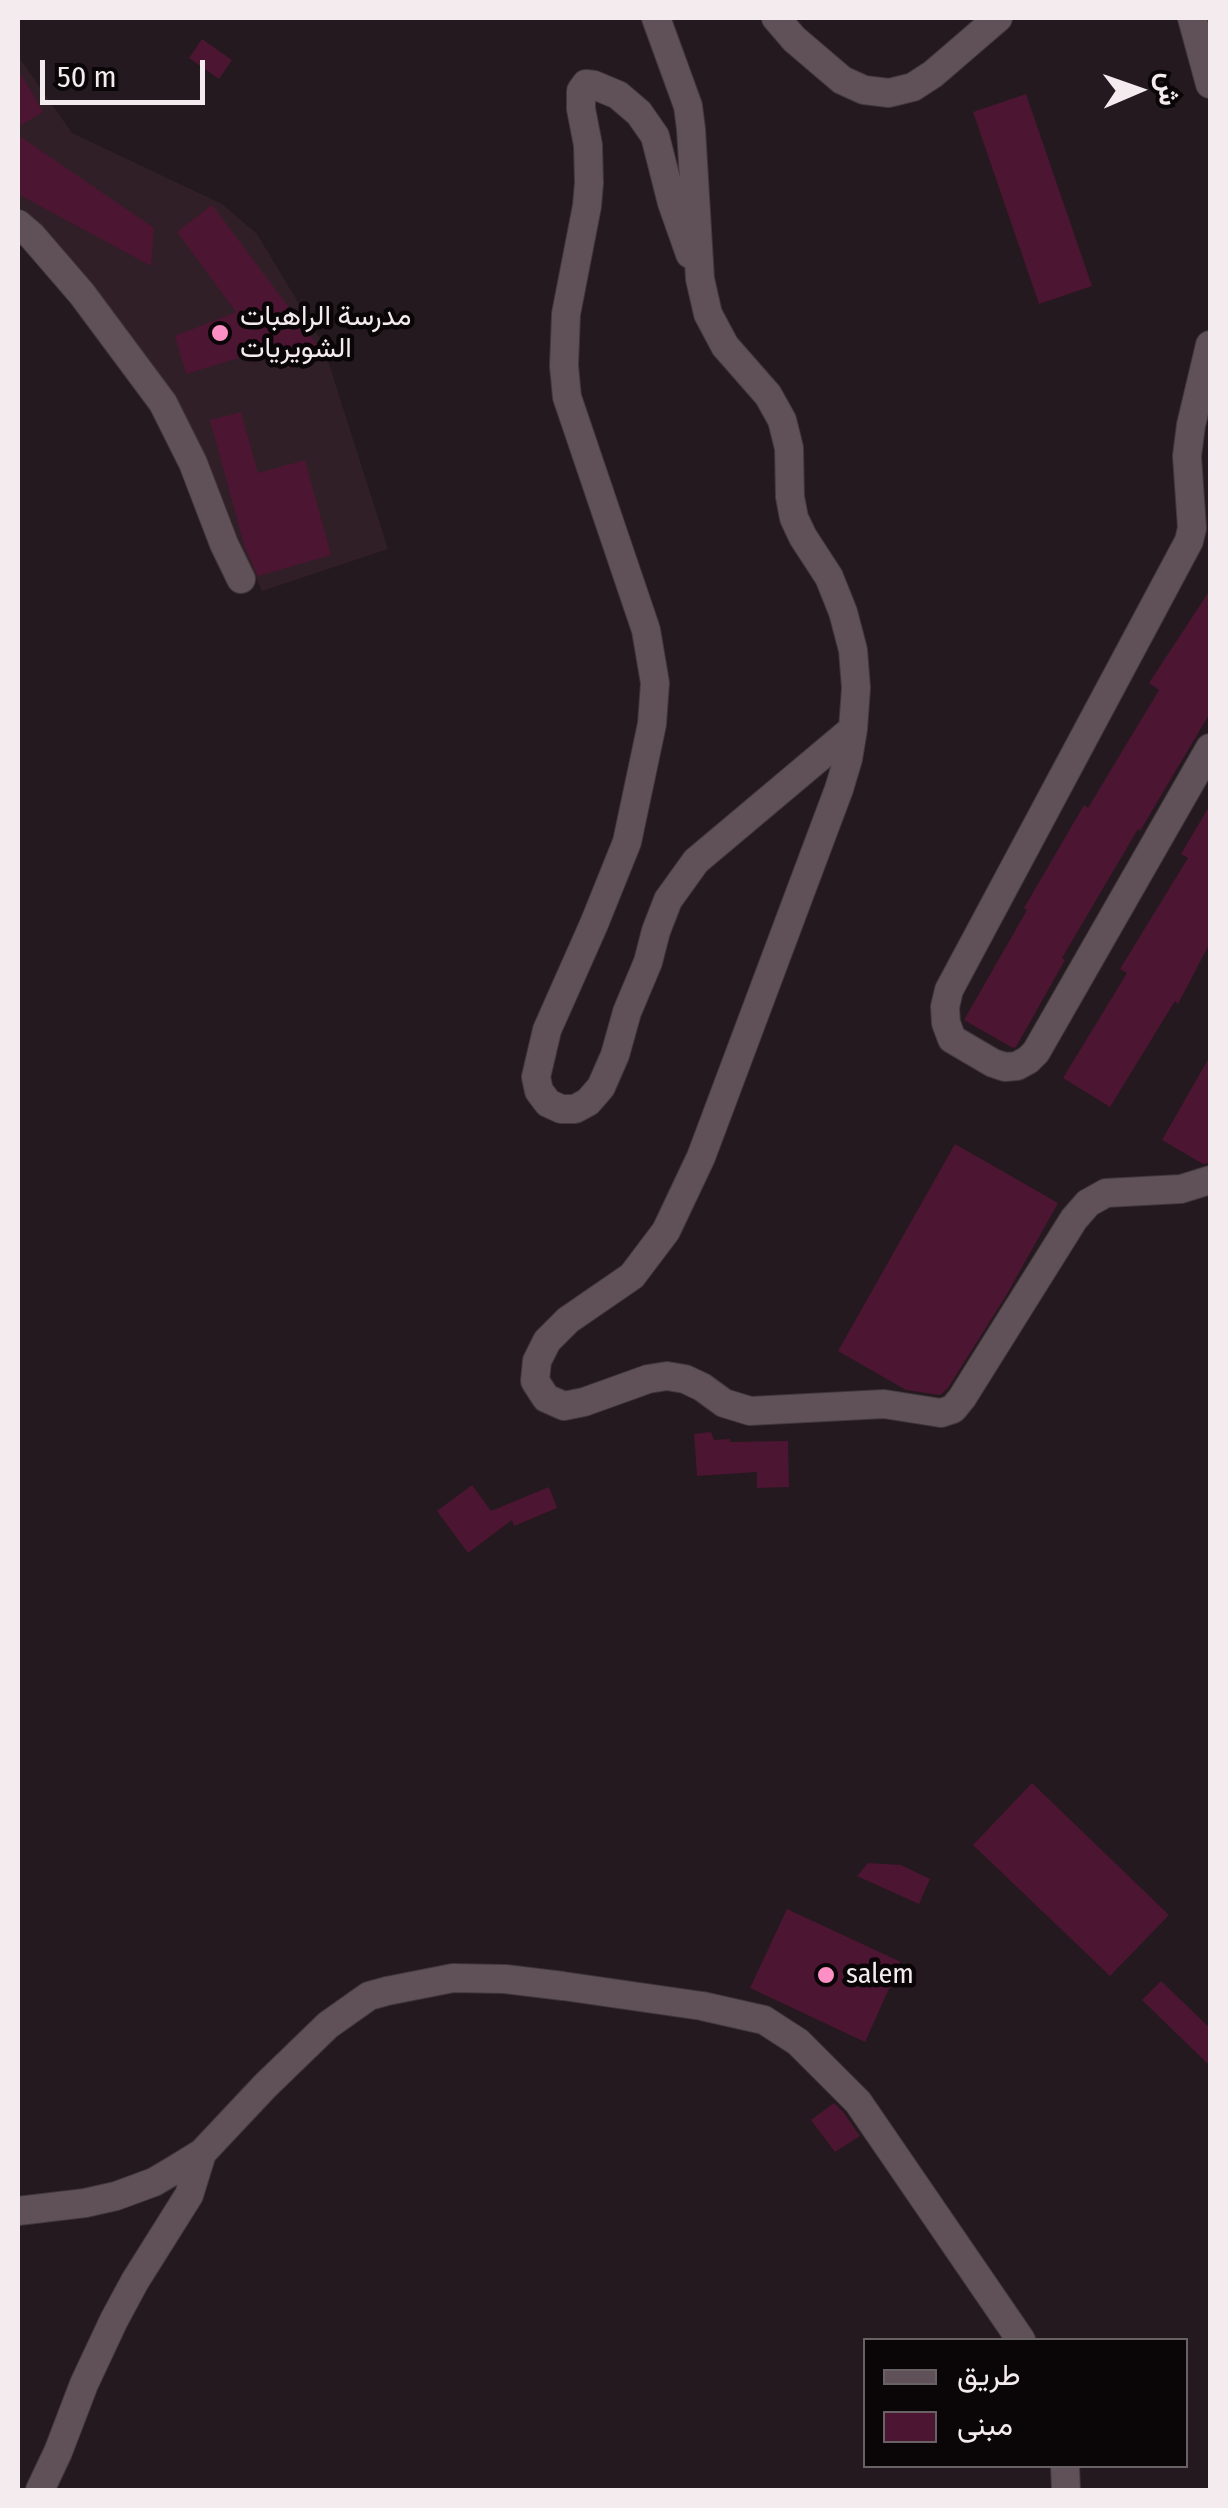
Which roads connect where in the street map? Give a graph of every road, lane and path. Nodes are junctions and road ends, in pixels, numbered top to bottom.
1 (656, 18) edge
2 (776, 18) edge
3 (998, 18) edge
4 (1192, 18) edge
5 (1210, 84) edge
6 (18, 224) edge
7 (700, 279) junction
8 (1210, 345) edge
9 (1201, 534) edge
10 (241, 579) dead end
11 (853, 728) junction
12 (1210, 748) edge
13 (1210, 1180) edge
14 (202, 2153) junction
15 (18, 2212) edge
16 (1020, 2338) edge
17 (40, 2490) edge

1 - 7 street
2 - 3 street
4 - 5 street
6 - 10 street
7 - 11 street
7 - 11 street
8 - 9 street
9 - 12 street
11 - 13 street
14 - 15 street
14 - 16 street
14 - 17 street

